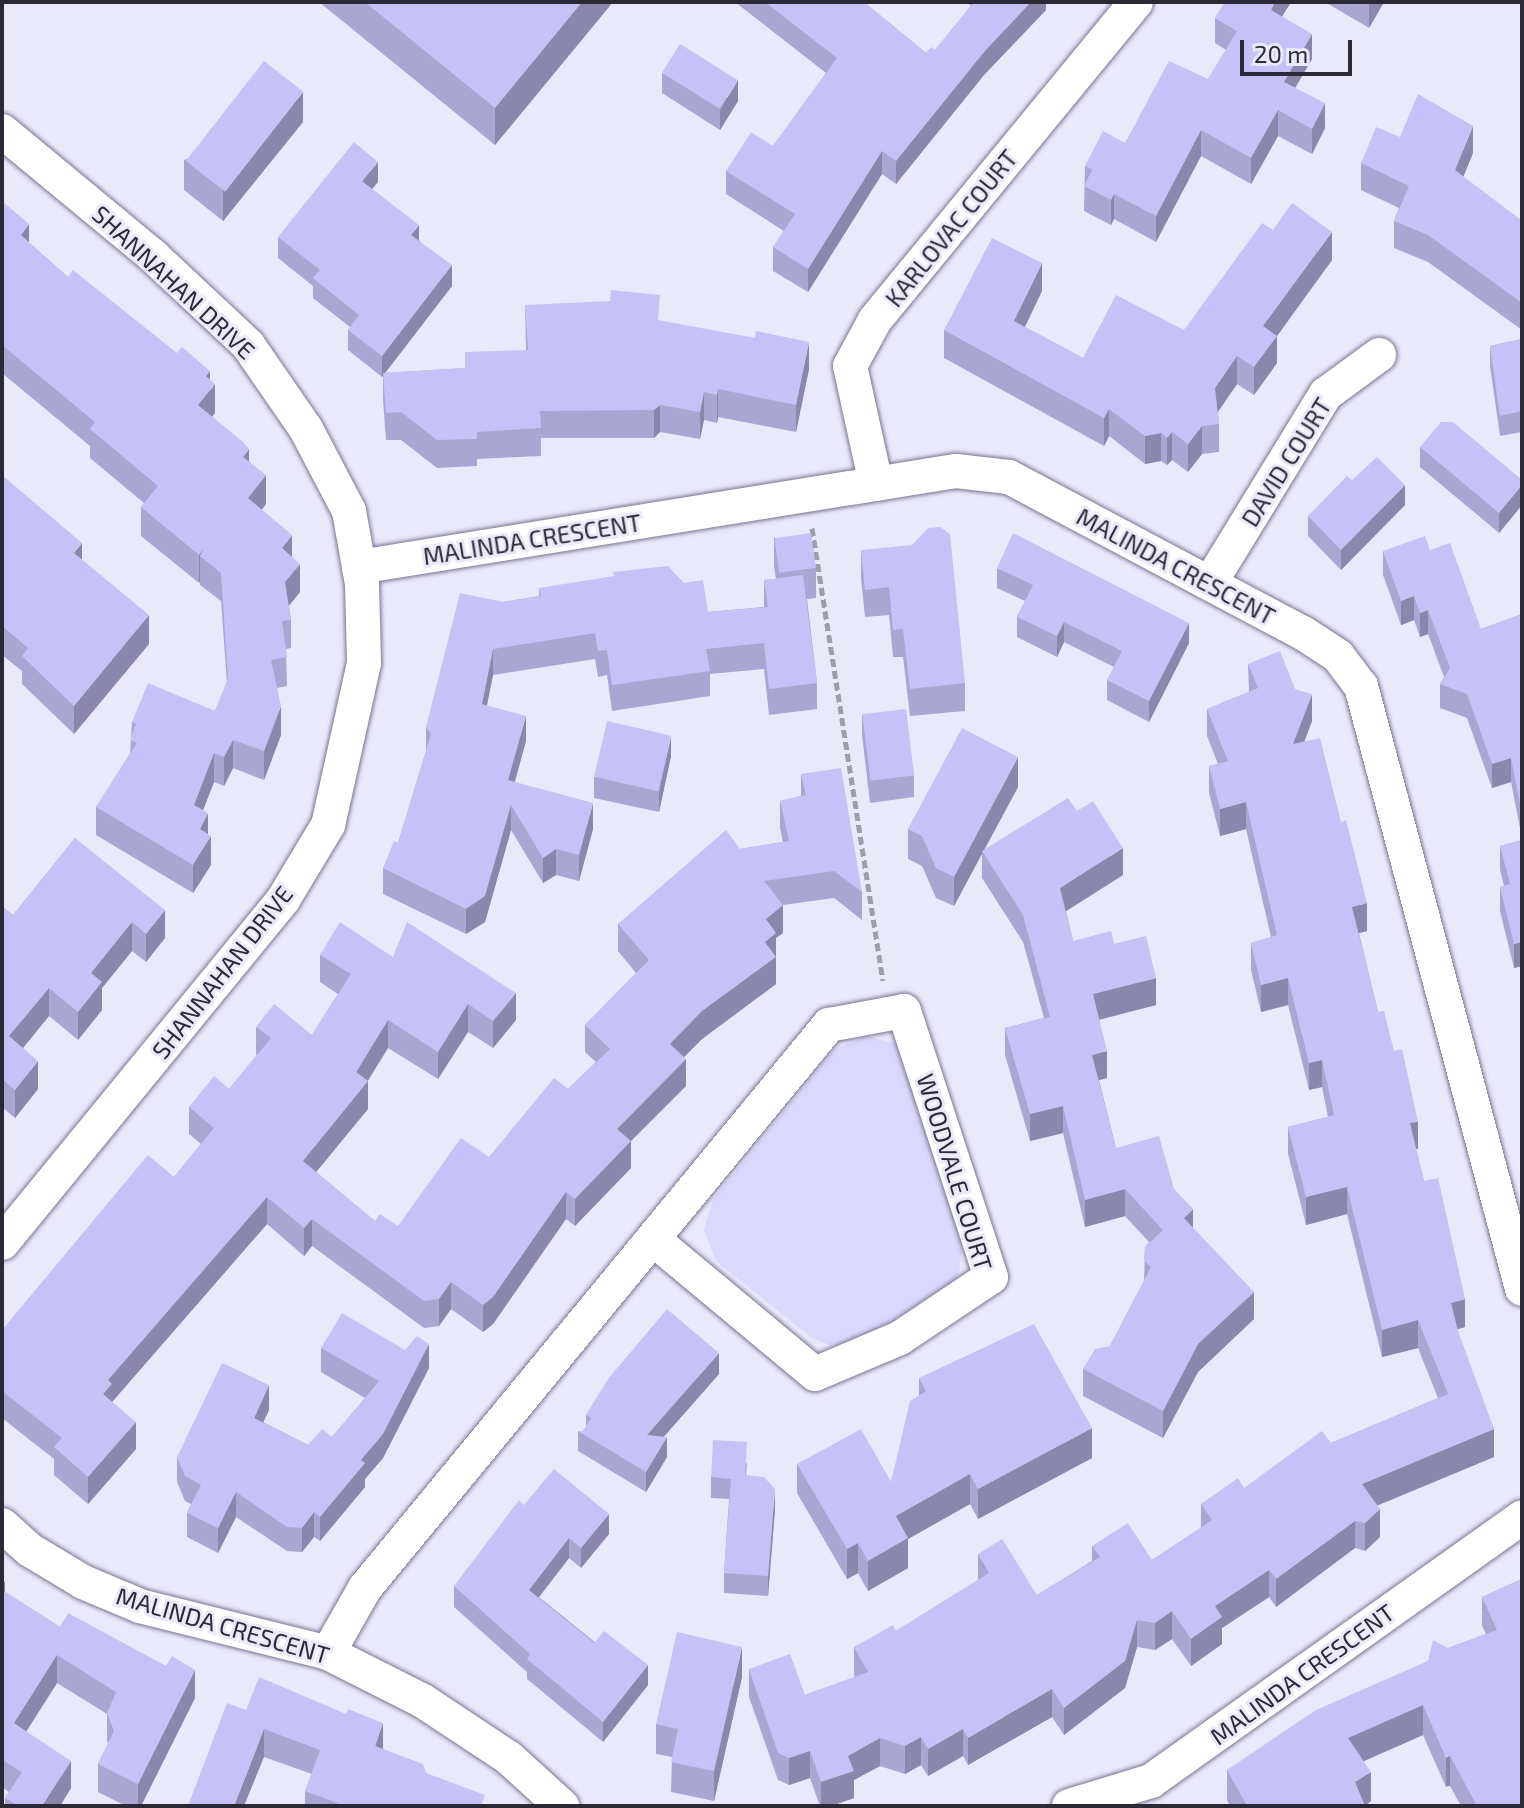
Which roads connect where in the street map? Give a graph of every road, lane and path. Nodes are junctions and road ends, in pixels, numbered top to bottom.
1 (1136, 2) edge
2 (2, 131) edge
3 (1379, 355) dead end
4 (876, 484) junction
5 (807, 495) junction
6 (359, 567) junction
7 (1210, 583) junction
8 (889, 1014) junction
9 (653, 1239) junction
10 (2, 1243) edge
11 (1522, 1289) edge
12 (1522, 1517) edge
13 (2, 1525) edge
14 (328, 1653) junction
15 (1156, 1794) edge
16 (562, 1806) edge
17 (1069, 1806) edge

1 - 4 street, KARLOVAC COURT
2 - 6 street, SHANNAHAN DRIVE
3 - 7 street, DAVID COURT
4 - 5 street, MALINDA CRESCENT
4 - 7 street, MALINDA CRESCENT
5 - 6 street, MALINDA CRESCENT
5 - 8 path
6 - 10 street, SHANNAHAN DRIVE
7 - 11 street, MALINDA CRESCENT
8 - 9 street
8 - 9 street, WOODVALE COURT
9 - 14 street
12 - 15 street, MALINDA CRESCENT
13 - 14 street, MALINDA CRESCENT
14 - 16 street, MALINDA CRESCENT
15 - 17 street, MALINDA CRESCENT

